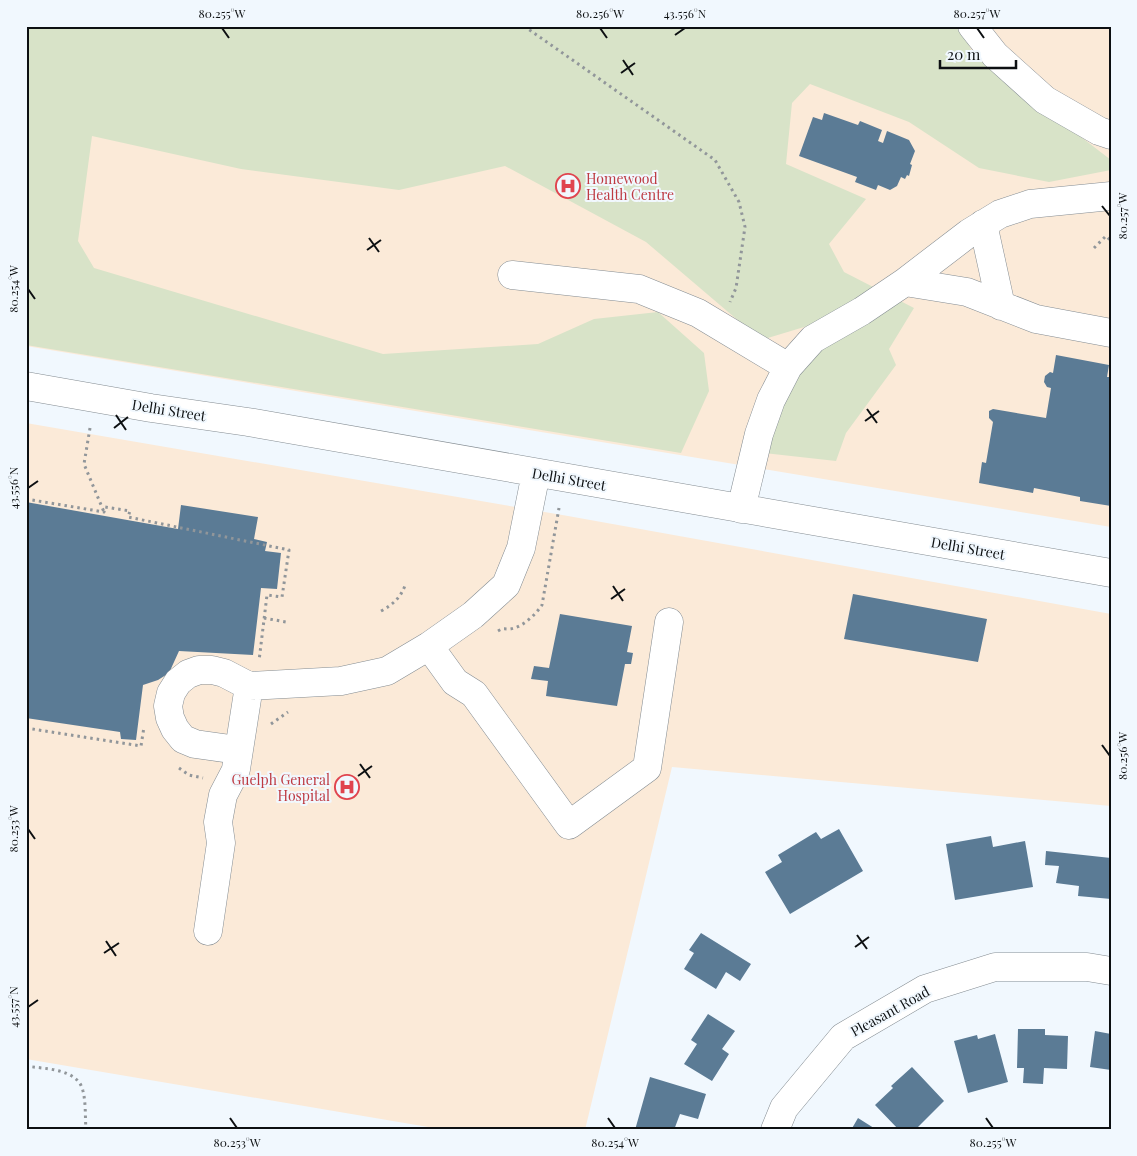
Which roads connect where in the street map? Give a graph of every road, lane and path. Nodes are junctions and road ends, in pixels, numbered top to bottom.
1 (524, 26) edge
2 (972, 26) edge
3 (1111, 135) edge
4 (1111, 196) edge
5 (983, 224) junction
6 (1111, 242) edge
7 (1094, 248) dead end
8 (512, 275) dead end
9 (905, 282) junction
10 (1001, 306) junction
11 (721, 326) junction
12 (1111, 333) edge
13 (788, 367) junction
14 (26, 386) edge
15 (90, 428) dead end
16 (536, 473) junction
17 (26, 499) edge
18 (559, 508) dead end
19 (741, 509) junction
20 (104, 512) junction
21 (1111, 573) edge
22 (406, 583) dead end
23 (381, 612) dead end
24 (264, 618) junction
25 (286, 622) dead end
26 (669, 622) dead end
27 (495, 634) dead end
28 (436, 641) junction
29 (254, 676) junction
30 (295, 711) dead end
31 (270, 725) dead end
32 (26, 728) edge
33 (148, 733) dead end
34 (237, 761) junction
35 (174, 764) dead end
36 (206, 778) dead end
37 (208, 932) dead end
38 (1111, 971) edge
39 (26, 1066) edge
40 (86, 1130) edge
41 (775, 1130) edge

1 - 11 path
2 - 3 street
4 - 5 street
5 - 9 street
5 - 10 street
6 - 7 path
8 - 11 street
9 - 10 street
9 - 13 street
10 - 12 street
11 - 13 street
13 - 19 street
14 - 16 street, Delhi Street
15 - 20 path
16 - 19 street, Delhi Street
16 - 28 street
17 - 20 path
18 - 27 path
19 - 21 street, Delhi Street
20 - 24 path
22 - 23 path
24 - 25 path
24 - 29 path
26 - 28 street
28 - 29 street
29 - 34 street
29 - 34 street
30 - 31 path
32 - 33 path
34 - 37 street
35 - 36 path
38 - 41 street, Pleasant Road
39 - 40 path

